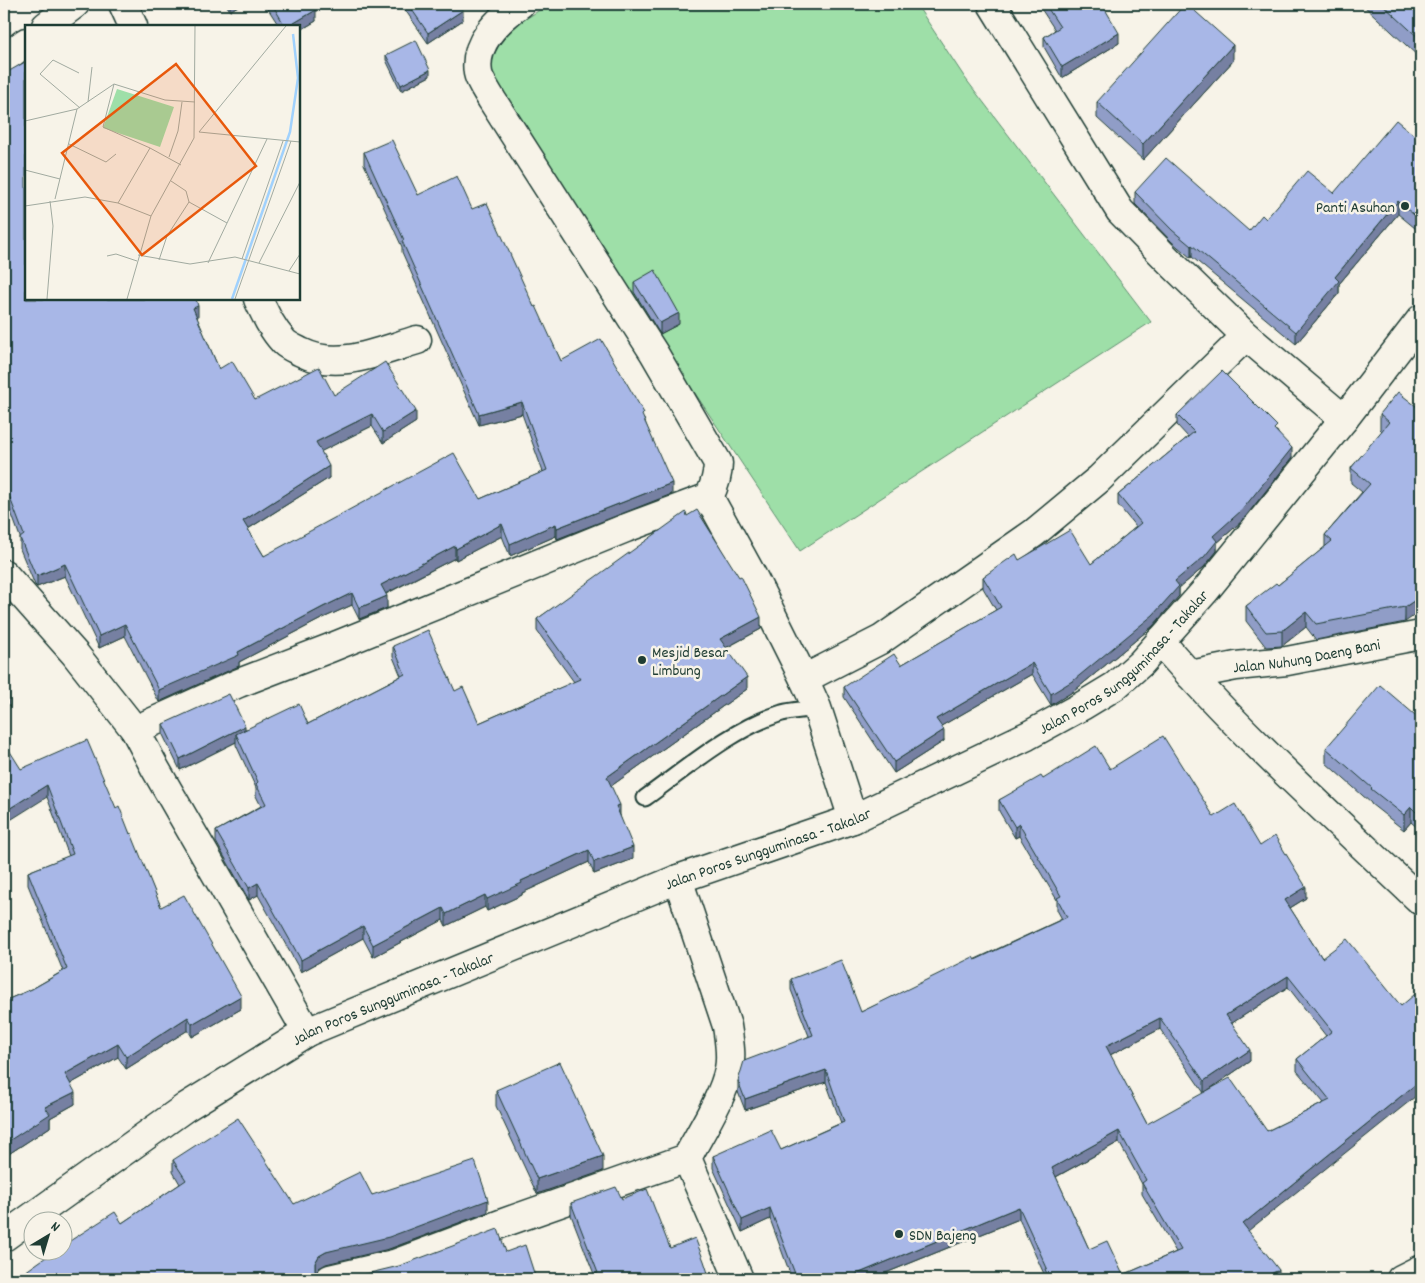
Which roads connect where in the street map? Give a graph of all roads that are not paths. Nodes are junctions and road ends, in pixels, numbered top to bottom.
1 (75, 4) edge
2 (123, 4) edge
3 (520, 4) edge
4 (992, 4) edge
5 (47, 25) edge
6 (133, 25) edge
7 (25, 43) edge
8 (4, 59) edge
9 (258, 300) edge
10 (1421, 319) edge
11 (1246, 336) junction
12 (417, 340) dead end
13 (1344, 419) junction
14 (709, 497) junction
15 (4, 574) edge
16 (1421, 635) edge
17 (1160, 641) junction
18 (1190, 675) junction
19 (804, 679) junction
20 (817, 708) junction
21 (135, 730) junction
22 (645, 798) dead end
23 (853, 819) junction
24 (678, 879) junction
25 (1421, 901) edge
26 (307, 1032) junction
27 (687, 1158) junction
28 (4, 1237) edge
29 (1421, 1269) edge
30 (330, 1279) edge
31 (739, 1279) edge
32 (1401, 1279) edge

1 - 5 main road
2 - 6 main road
3 - 14 main road
4 - 11 main road
7 - 8 main road
9 - 12 main road
10 - 13 main road, Jalan Poros Sungguminasa - Takalar
11 - 13 main road
11 - 19 main road
13 - 17 main road, Jalan Poros Sungguminasa - Takalar
14 - 19 main road
14 - 21 main road
15 - 21 main road
16 - 18 main road, Jalan Nuhung Daeng Bani
17 - 18 main road
17 - 23 main road, Jalan Poros Sungguminasa - Takalar
18 - 25 main road
19 - 20 main road
20 - 22 lane
20 - 23 main road
21 - 26 main road
23 - 24 main road, Jalan Poros Sungguminasa - Takalar
24 - 26 main road, Jalan Poros Sungguminasa - Takalar
24 - 27 main road
26 - 28 main road, Jalan Poros Sungguminasa - Takalar
27 - 30 main road
27 - 31 main road
29 - 32 main road

